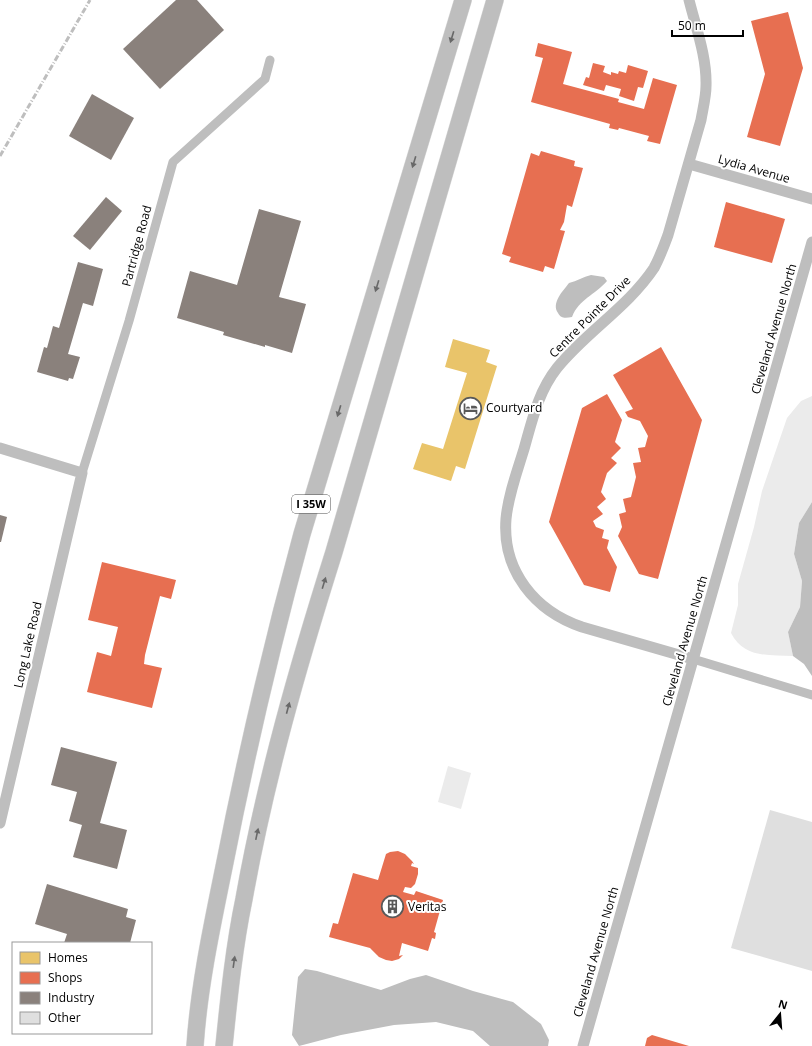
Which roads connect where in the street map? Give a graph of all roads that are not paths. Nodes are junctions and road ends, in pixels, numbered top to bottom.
1 (463, 0) edge
2 (496, 0) edge
3 (689, 0) edge
4 (270, 60) dead end
5 (689, 164) junction
6 (812, 199) edge
7 (812, 242) edge
8 (0, 448) edge
9 (82, 473) junction
10 (693, 659) junction
11 (812, 695) edge
12 (0, 823) edge
13 (229, 1001) junction
14 (197, 1018) junction
15 (189, 1046) edge
16 (195, 1046) edge
17 (224, 1046) edge
18 (229, 1046) edge
19 (583, 1046) edge

1 -> 14 highway, I 35W
13 -> 2 highway, I 35W
3 - 5 street, Centre Pointe Drive
4 - 9 street, Partridge Road
5 - 6 street, Lydia Avenue
5 - 10 street, Centre Pointe Drive
7 - 10 street, Cleveland Avenue North
8 - 9 street
9 - 12 street, Long Lake Road
10 - 11 street
10 - 19 street, Cleveland Avenue North
13 - 17 highway, I 35W
13 - 18 highway
14 - 15 highway
14 - 16 highway, I 35W

